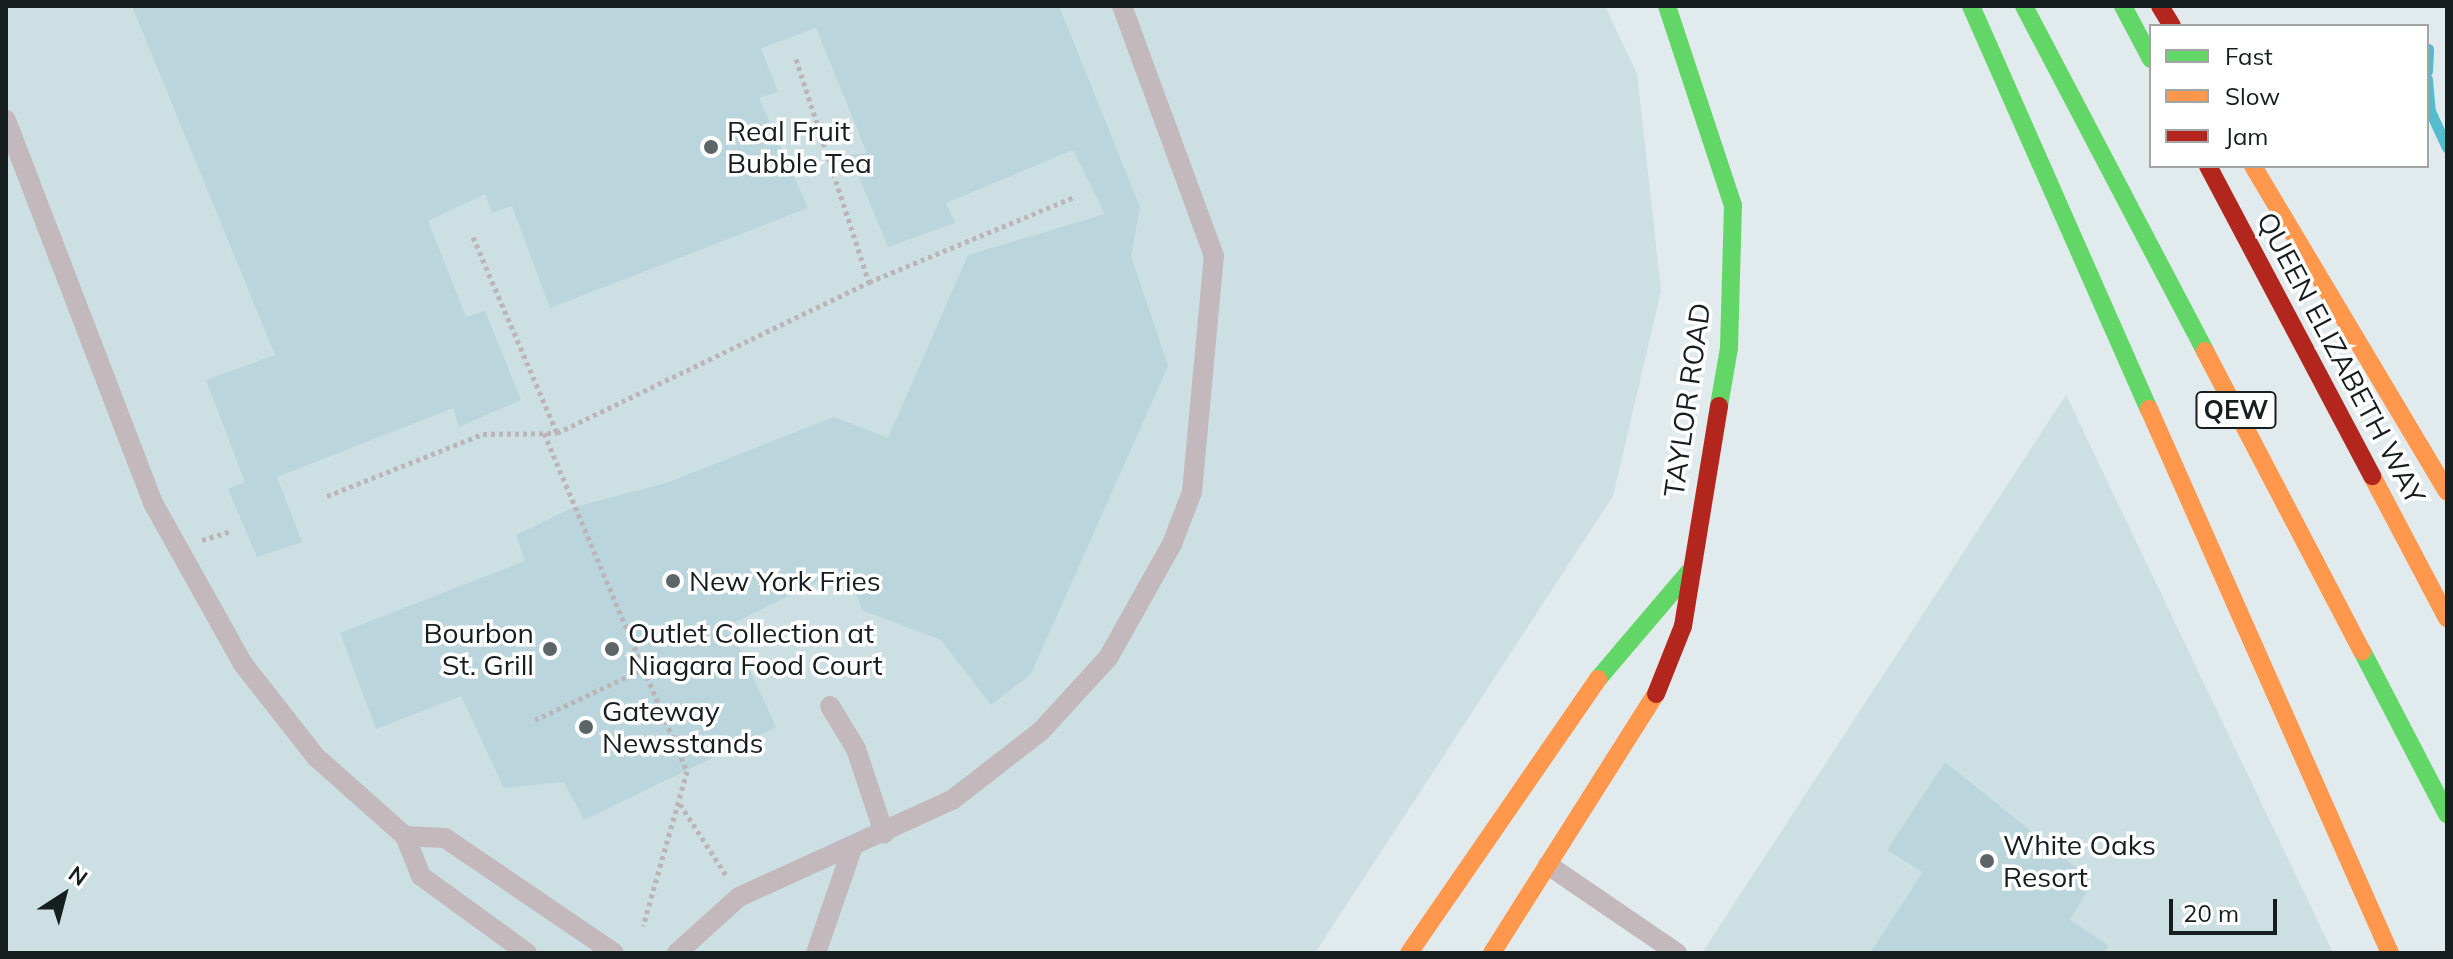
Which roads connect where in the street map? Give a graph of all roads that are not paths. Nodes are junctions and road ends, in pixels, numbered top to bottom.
1 (1122, 6) edge
2 (1667, 6) edge
3 (1971, 6) edge
4 (2024, 6) edge
5 (2123, 6) edge
6 (2160, 6) edge
7 (2171, 24) edge
8 (2149, 55) edge
9 (6, 120) edge
10 (2209, 168) edge
11 (2254, 168) edge
12 (2447, 492) edge
13 (1689, 572) junction
14 (2447, 618) edge
15 (830, 706) dead end
16 (2447, 814) edge
17 (884, 833) junction
18 (405, 836) junction
19 (852, 849) junction
20 (1548, 865) junction
21 (527, 953) edge
22 (614, 953) edge
23 (677, 953) edge
24 (816, 953) edge
25 (1409, 953) edge
26 (1492, 953) edge
27 (1677, 953) edge
28 (2390, 953) edge

1 - 17 lane
2 - 13 main road, TAYLOR ROAD
3 - 28 main road
4 - 16 main road, QEW
5 - 8 main road
6 - 7 main road
9 - 18 lane
10 - 14 main road, QUEEN ELIZABETH WAY / QEW
11 - 12 main road
13 - 20 main road, TAYLOR ROAD
13 - 25 main road
15 - 17 lane
17 - 19 lane
18 - 21 lane
18 - 22 lane
19 - 23 lane
19 - 24 lane
20 - 26 main road, TAYLOR ROAD
20 - 27 lane

